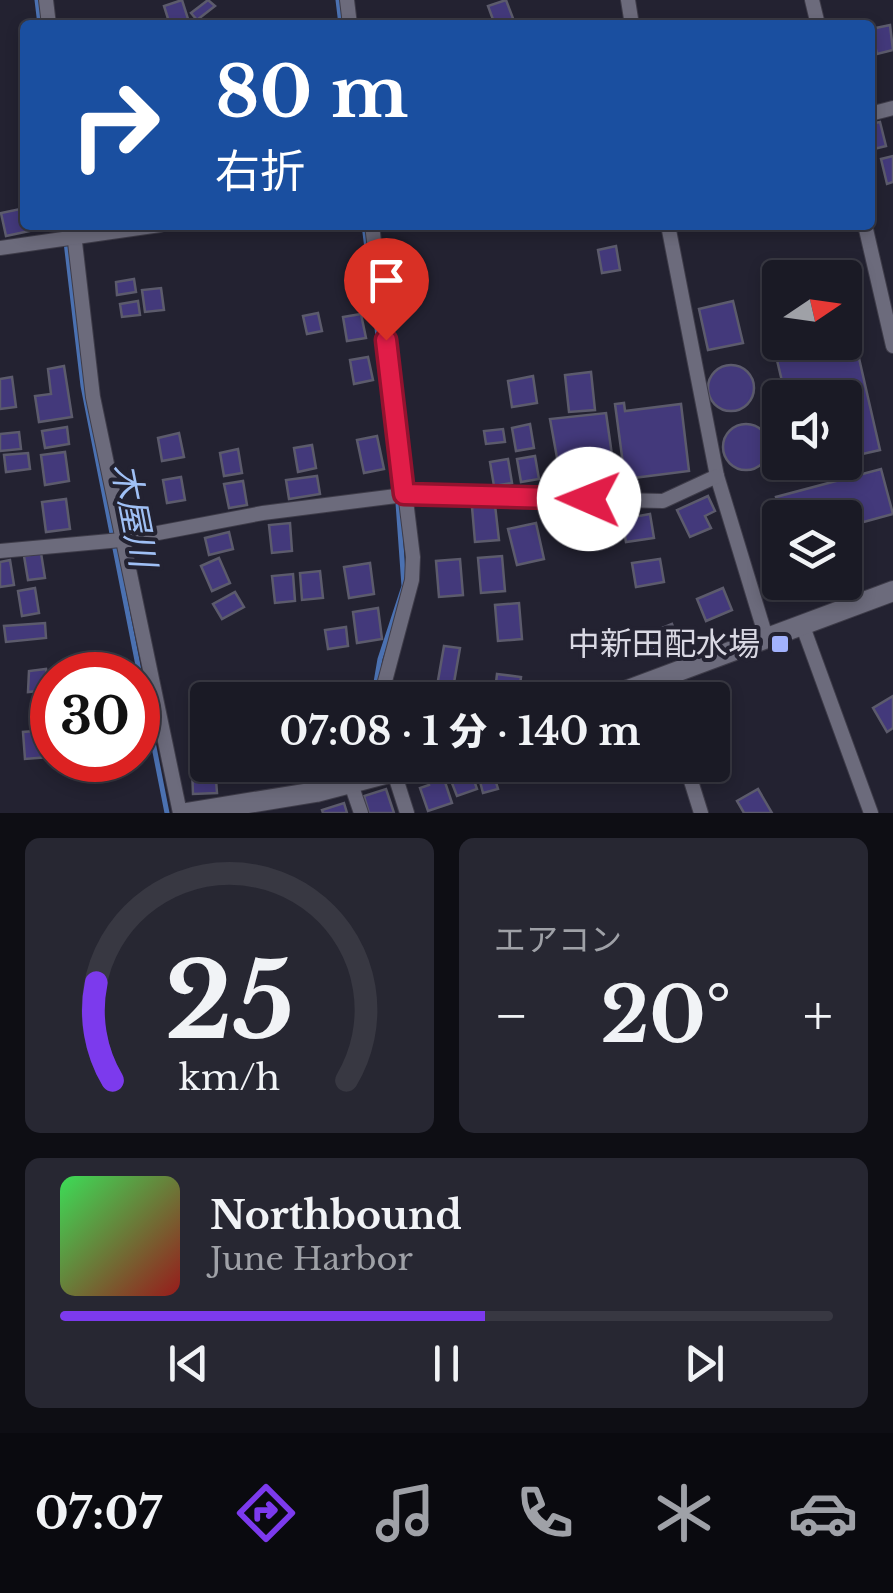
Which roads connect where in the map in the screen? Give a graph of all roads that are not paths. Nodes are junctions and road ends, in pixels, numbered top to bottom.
1 (109, 230) edge
2 (373, 230) edge
3 (669, 230) edge
4 (866, 230) edge
5 (69, 234) edge
6 (0, 248) edge
7 (893, 346) edge
8 (716, 476) junction
9 (404, 494) junction
10 (115, 540) junction
11 (0, 551) edge
12 (893, 591) edge
13 (802, 624) junction
14 (766, 637) junction
15 (659, 679) junction
16 (385, 682) edge
17 (651, 682) edge
18 (660, 682) edge
19 (357, 782) edge
20 (397, 782) edge
21 (691, 782) edge
22 (352, 784) junction
23 (183, 813) edge
24 (360, 813) edge
25 (408, 813) edge
26 (701, 813) edge
27 (871, 813) edge

1 - 5 street
2 - 9 street
3 - 8 street
4 - 7 street
5 - 6 street
5 - 10 street
8 - 9 street
8 - 14 street
9 - 10 street
9 - 16 street
10 - 11 street
10 - 23 street
12 - 13 street
13 - 14 street
13 - 27 street
14 - 15 street
15 - 17 street
15 - 18 street
19 - 22 street
20 - 25 street
21 - 26 street
22 - 23 street
22 - 24 street

